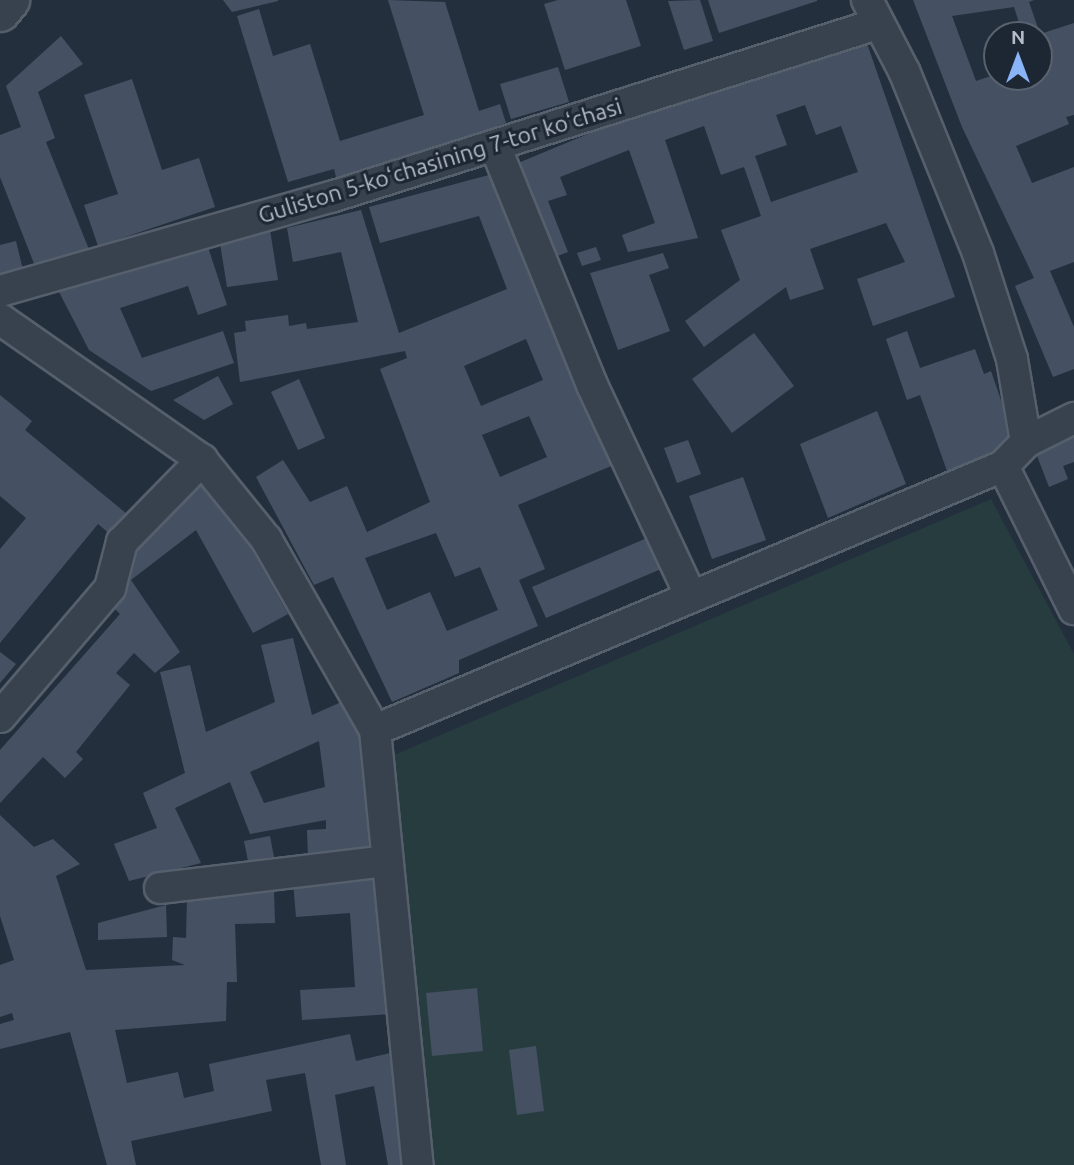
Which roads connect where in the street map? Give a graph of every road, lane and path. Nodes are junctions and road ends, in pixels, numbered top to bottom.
1 (10, 0) edge
2 (877, 8) edge
3 (0, 12) edge
4 (495, 146) junction
5 (0, 291) edge
6 (0, 319) edge
7 (1074, 418) edge
8 (1026, 442) junction
9 (202, 460) junction
10 (1003, 466) junction
11 (691, 596) junction
12 (1074, 609) edge
13 (0, 717) edge
14 (375, 730) junction
15 (387, 861) junction
16 (160, 888) dead end
17 (418, 1165) edge

1 - 3 street
2 - 4 street, Guliston 5-koʻchasining 7-tor koʻchasi
2 - 8 street
4 - 5 street, Guliston 5-koʻchasining 7-tor koʻchasi
4 - 11 street
6 - 9 street
7 - 8 street
8 - 10 street
9 - 13 street
9 - 14 street
10 - 11 street
10 - 12 street
11 - 14 street
14 - 15 street
15 - 16 street
15 - 17 street

